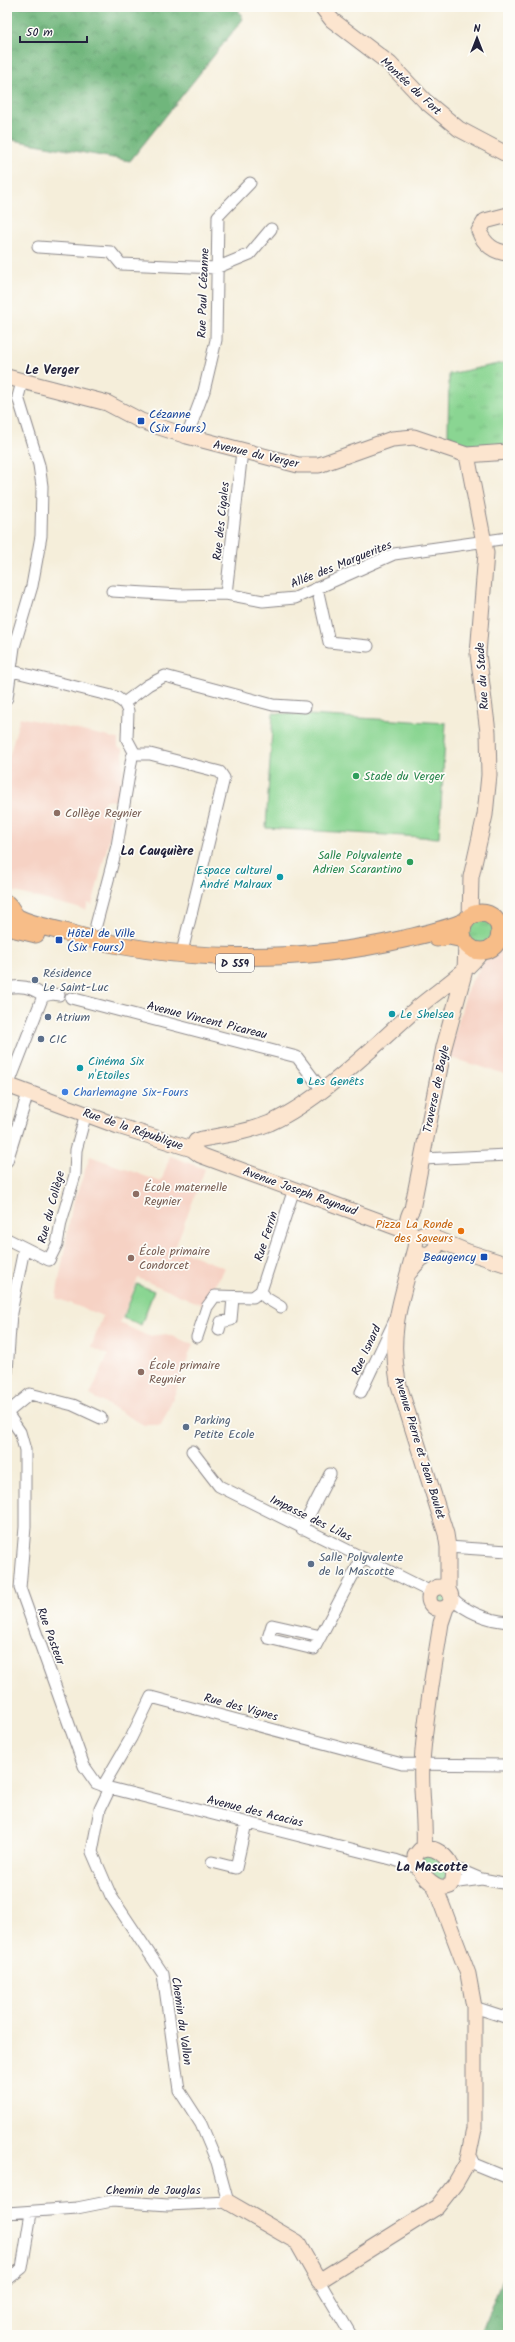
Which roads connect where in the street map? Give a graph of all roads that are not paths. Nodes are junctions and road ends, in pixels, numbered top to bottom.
1 (322, 7) edge
2 (508, 155) edge
3 (250, 183) dead end
4 (508, 215) edge
5 (271, 229) dead end
6 (38, 247) dead end
7 (508, 253) edge
8 (216, 268) junction
9 (7, 377) edge
10 (22, 382) junction
11 (187, 436) junction
12 (242, 451) junction
13 (508, 452) edge
14 (467, 454) junction
15 (508, 538) edge
16 (484, 541) junction
17 (317, 588) junction
18 (112, 591) dead end
19 (226, 594) junction
20 (368, 646) dead end
21 (12, 671) junction
22 (7, 698) edge
23 (124, 703) junction
24 (305, 707) dead end
25 (135, 754) junction
26 (8, 917) edge
27 (484, 917) edge
28 (96, 925) dead end
29 (504, 932) edge
30 (465, 941) junction
31 (183, 945) junction
32 (482, 951) junction
33 (465, 970) junction
34 (7, 988) edge
35 (71, 998) dead end
36 (7, 1086) edge
37 (322, 1090) junction
38 (28, 1093) junction
39 (86, 1113) junction
40 (192, 1149) junction
41 (508, 1155) edge
42 (422, 1159) junction
43 (7, 1161) edge
44 (294, 1189) junction
45 (7, 1240) edge
46 (423, 1242) junction
47 (24, 1249) junction
48 (508, 1265) edge
49 (261, 1291) junction
50 (233, 1298) junction
51 (281, 1307) dead end
52 (9, 1312) edge
53 (395, 1319) junction
54 (219, 1330) dead end
55 (197, 1337) dead end
56 (7, 1372) edge
57 (361, 1392) dead end
58 (7, 1413) edge
59 (101, 1418) dead end
60 (192, 1451) dead end
61 (330, 1474) dead end
62 (302, 1529) junction
63 (448, 1547) junction
64 (508, 1551) edge
65 (362, 1558) junction
66 (443, 1596) junction
67 (508, 1622) edge
68 (322, 1636) dead end
69 (422, 1764) junction
70 (508, 1765) edge
71 (106, 1787) junction
72 (246, 1823) junction
73 (423, 1856) junction
74 (212, 1862) dead end
75 (453, 1867) junction
76 (482, 1879) junction
77 (508, 1884) edge
78 (444, 1885) junction
79 (474, 2007) junction
80 (508, 2018) edge
81 (469, 2154) junction
82 (508, 2178) edge
83 (228, 2202) junction
84 (7, 2213) edge
85 (31, 2213) junction
86 (7, 2280) edge
87 (319, 2281) junction
88 (351, 2335) edge

1 - 2 street, Montée du Fort
3 - 8 street, Rue Paul Cézanne
4 - 7 street
5 - 8 street
6 - 8 street
8 - 11 street, Rue Paul Cézanne
9 - 10 street, Avenue du Verger
10 - 11 street, Avenue du Verger
10 - 21 street
11 - 12 street, Avenue du Verger
12 - 14 street, Avenue du Verger
12 - 19 street, Rue des Cigales
13 - 14 street, Avenue du Verger
14 - 16 street, Rue du Stade
15 - 16 street, Allée des Marguerites
16 - 17 street, Allée des Marguerites
16 - 27 street, Rue du Stade
17 - 19 street, Allée des Marguerites
17 - 20 street
18 - 19 street, Allée des Marguerites
21 - 22 street
21 - 23 street
23 - 24 street
23 - 25 street
25 - 28 street
25 - 31 street
26 - 30 main road, D 559
26 - 31 main road, D 559
27 - 29 main road
27 - 30 main road
27 - 31 main road, D 559
29 - 32 main road
30 - 32 main road
30 - 33 street, Traverse de Bayle
32 - 33 street, Traverse de Bayle
33 - 37 street, Rue de la République
33 - 42 street, Traverse de Bayle
34 - 36 street
35 - 37 street, Avenue Vincent Picareau
36 - 38 street, Rue de la République
37 - 40 street, Rue de la République
38 - 39 street, Rue de la République
38 - 43 street
39 - 40 street, Rue de la République
39 - 47 street, Rue du Collège
40 - 44 street, Avenue Joseph Raynaud
41 - 42 street
42 - 46 street, Traverse de Bayle
44 - 46 street, Avenue Joseph Raynaud
44 - 49 street, Rue Ferrin
45 - 47 street
46 - 48 street, Avenue Joseph Raynaud
46 - 53 street, Avenue Pierre et Jean Boulet
47 - 52 street
49 - 50 street
49 - 51 street
50 - 54 street
50 - 55 street
52 - 56 street
53 - 57 street, Rue Isnard
53 - 63 street, Avenue Pierre et Jean Boulet
58 - 59 street
58 - 71 street, Rue Pasteur
60 - 62 street, Impasse des Lilas
61 - 62 street
62 - 65 street, Impasse des Lilas
63 - 64 street
63 - 66 street, Avenue Pierre et Jean Boulet
65 - 66 street, Impasse des Lilas
65 - 68 street
66 - 67 street
66 - 69 street, Avenue Pierre et Jean Boulet
69 - 70 street, Rue des Vignes
69 - 71 street, Rue des Vignes
69 - 73 street, Avenue Pierre et Jean Boulet
71 - 72 street, Avenue des Acacias
71 - 83 street, Chemin du Vallon
72 - 73 street, Avenue des Acacias
72 - 74 street
73 - 75 street
73 - 78 street
75 - 76 street
75 - 78 street
76 - 77 street
76 - 78 street
78 - 79 street
79 - 80 street
79 - 81 street
81 - 82 street
81 - 87 street
83 - 85 street, Chemin de Jouglas
83 - 87 street
84 - 85 street, Chemin de Jouglas
85 - 86 street
87 - 88 street

